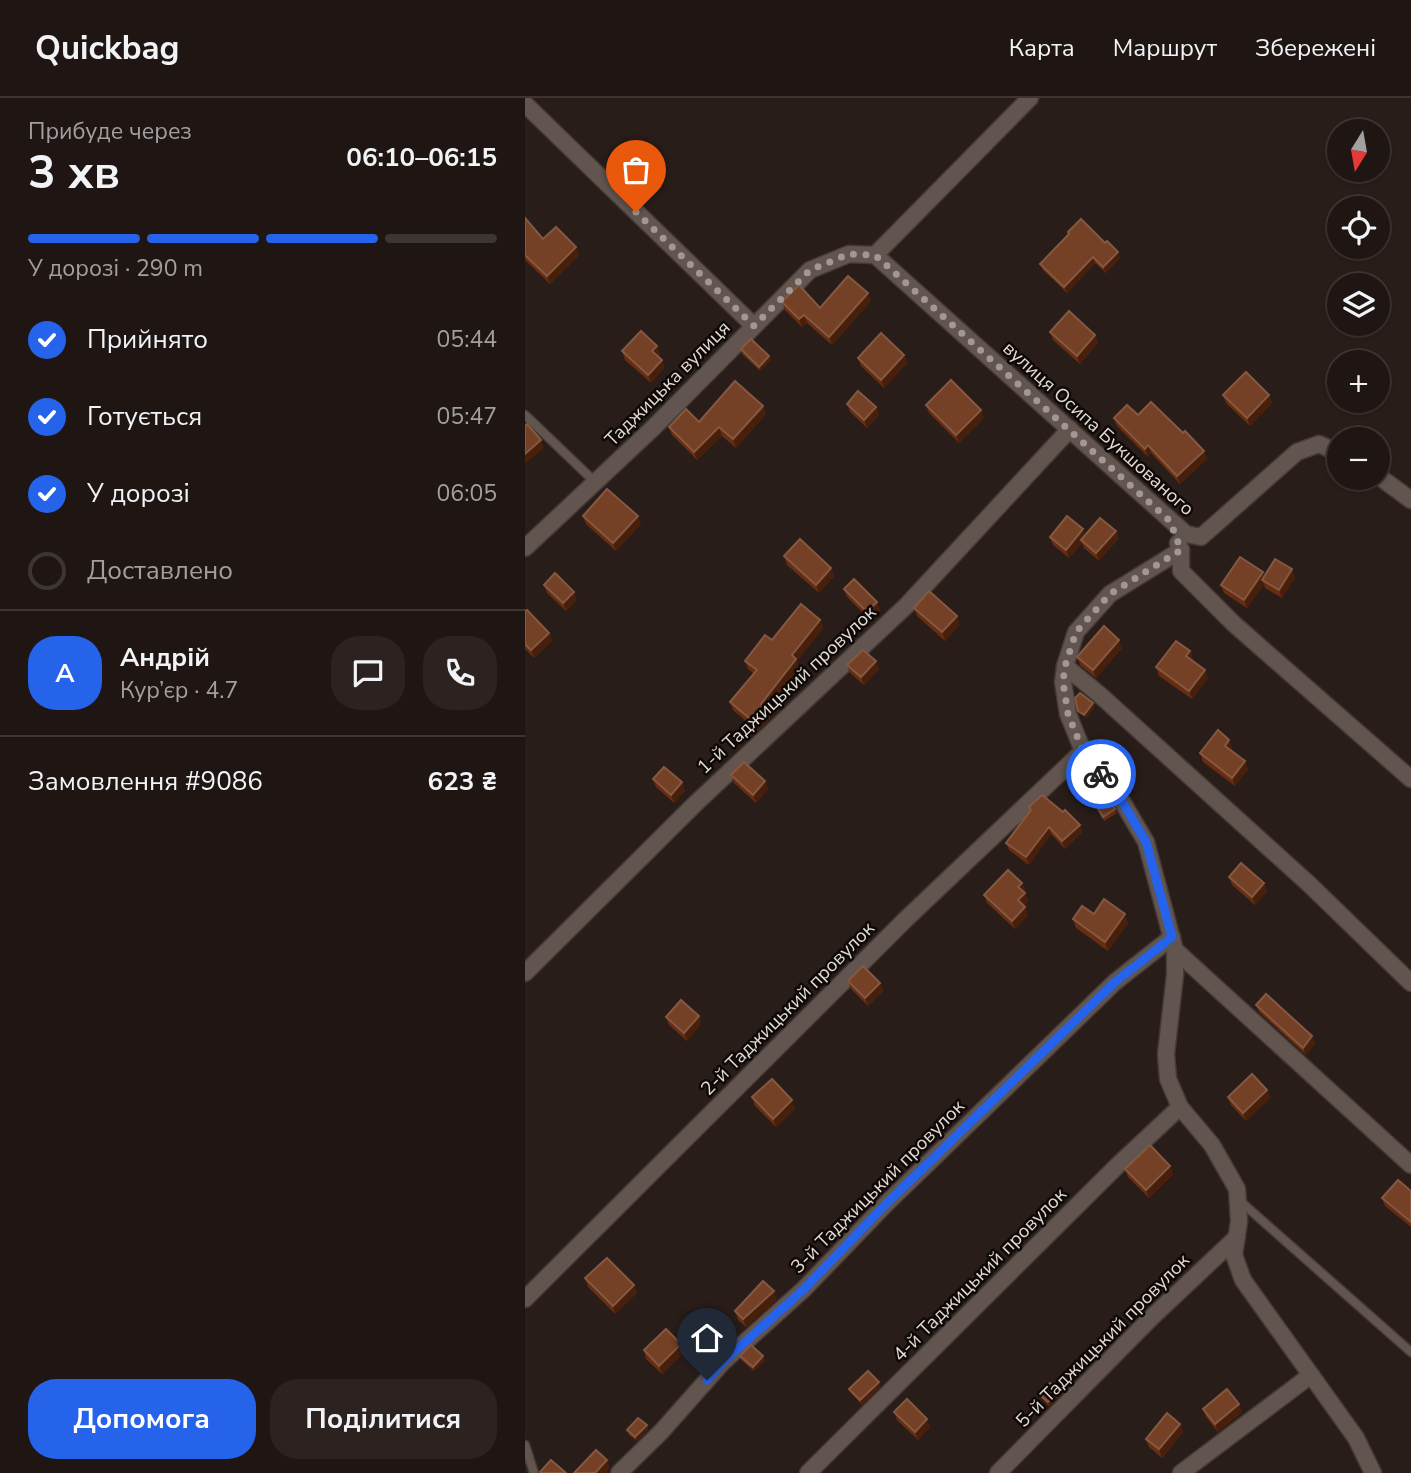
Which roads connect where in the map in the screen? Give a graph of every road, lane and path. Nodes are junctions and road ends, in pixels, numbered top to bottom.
1 (1030, 98) edge
2 (525, 104) edge
3 (875, 255) junction
4 (754, 326) junction
5 (525, 415) edge
6 (1070, 429) junction
7 (1327, 448) edge
8 (595, 482) junction
9 (1390, 485) edge
10 (1411, 500) edge
11 (1170, 521) junction
12 (525, 548) edge
13 (1181, 550) junction
14 (1065, 666) junction
15 (1083, 751) junction
16 (1411, 779) edge
17 (1173, 944) junction
18 (525, 973) edge
19 (1411, 983) edge
20 (1180, 1107) junction
21 (1411, 1165) edge
22 (1238, 1199) junction
23 (1237, 1237) junction
24 (525, 1299) edge
25 (1411, 1352) edge
26 (1311, 1375) junction
27 (525, 1445) edge
28 (534, 1473) edge
29 (619, 1473) edge
30 (808, 1473) edge
31 (998, 1473) edge
32 (1181, 1473) edge
33 (1373, 1473) edge

1 - 3 street
2 - 4 street
3 - 4 street, Таджицька вулиця
3 - 6 street, вулиця Осипа Букшованого
4 - 8 street, Таджицька вулиця
5 - 8 lane
6 - 11 street, вулиця Осипа Букшованого
6 - 18 street, 1-й Таджицький провулок
7 - 11 street, вулиця Осипа Букшованого
8 - 12 street, Таджицька вулиця
9 - 10 street
11 - 13 street
13 - 14 street
13 - 16 street
14 - 15 street
14 - 19 street
15 - 17 street
15 - 24 street, 2-й Таджицький провулок
17 - 20 street
17 - 21 street
17 - 29 street, 3-й Таджицький провулок
20 - 22 street
20 - 30 street, 4-й Таджицький провулок
22 - 23 street
22 - 25 lane
23 - 26 street
23 - 31 street, 5-й Таджицький провулок
26 - 32 street
26 - 33 street
27 - 28 lane

